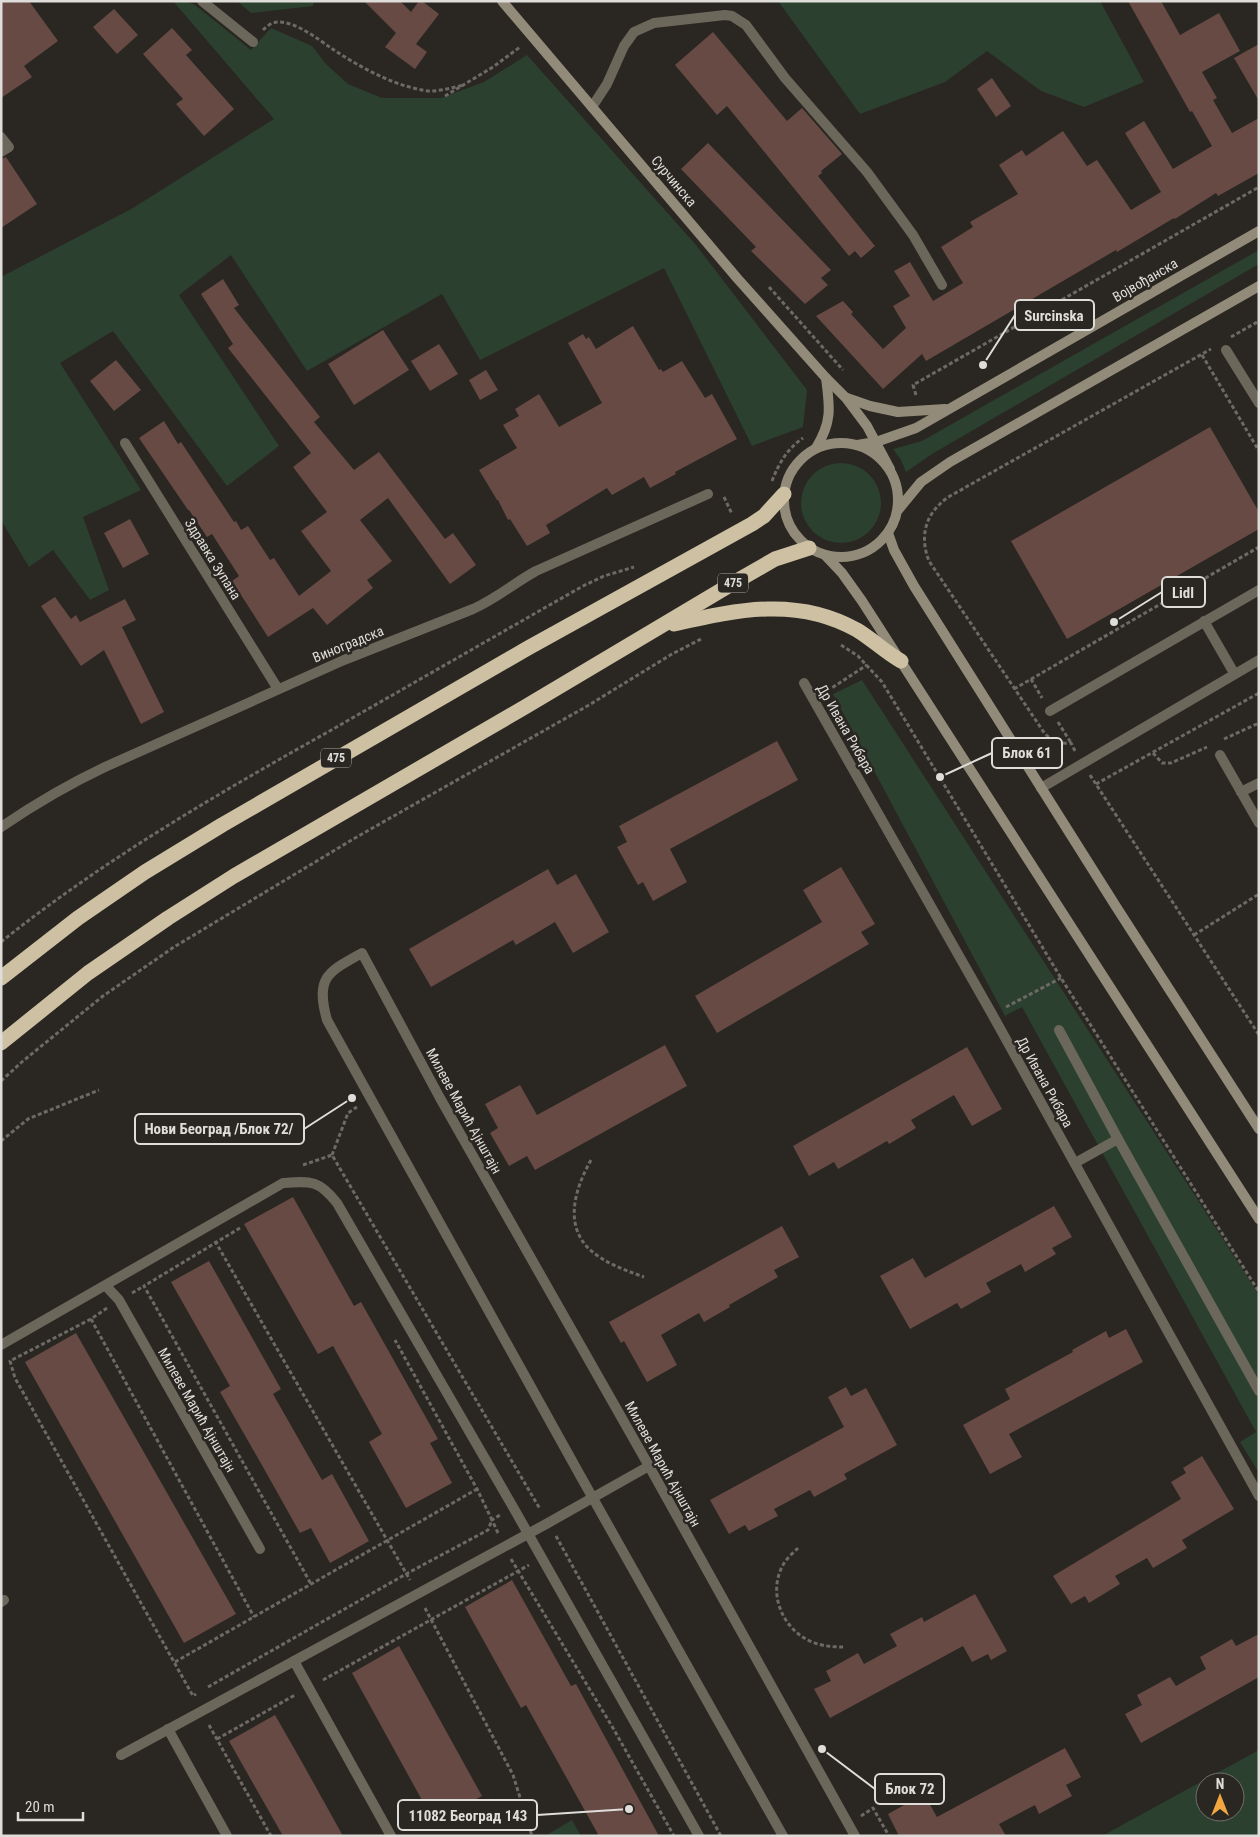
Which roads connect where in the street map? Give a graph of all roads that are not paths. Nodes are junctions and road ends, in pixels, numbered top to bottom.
1 (202, 1) edge
2 (502, 1) edge
3 (253, 42) dead end
4 (592, 107) junction
5 (1, 137) edge
6 (1, 152) edge
7 (1259, 231) edge
8 (942, 285) dead end
9 (1259, 286) edge
10 (1222, 346) road end
11 (826, 378) junction
12 (846, 398) junction
13 (1259, 404) edge
14 (950, 409) junction
15 (876, 442) junction
16 (125, 443) dead end
17 (857, 445) junction
18 (816, 448) junction
19 (890, 469) junction
20 (708, 494) road end
21 (784, 494) junction
22 (898, 510) junction
23 (888, 532) junction
24 (809, 548) junction
25 (825, 555) junction
26 (1259, 590) edge
27 (1204, 621) junction
28 (661, 626) junction
29 (1259, 660) edge
30 (901, 661) junction
31 (1234, 673) junction
32 (804, 683) dead end
33 (278, 689) junction
34 (1050, 711) dead end
35 (1220, 756) dead end
36 (1259, 783) edge
37 (1041, 788) junction
38 (1241, 792) junction
39 (1259, 823) edge
40 (1, 827) edge
41 (1, 978) edge
42 (1059, 1030) dead end
43 (1, 1043) edge
44 (1259, 1129) edge
45 (1118, 1139) junction
46 (1075, 1163) junction
47 (1259, 1219) edge
48 (106, 1286) junction
49 (1, 1345) edge
50 (1259, 1391) edge
51 (649, 1466) junction
52 (1259, 1496) edge
53 (593, 1498) junction
54 (528, 1534) junction
55 (260, 1550) dead end
56 (294, 1661) junction
57 (168, 1729) junction
58 (121, 1755) dead end
59 (227, 1836) edge
60 (391, 1836) edge
61 (699, 1836) edge
62 (783, 1836) edge
63 (854, 1836) edge

1 - 3 street
2 - 4 main road, Сурчинска
4 - 8 street
4 - 11 main road, Сурчинска
5 - 6 street
7 - 14 main road, Војвођанска
9 - 22 main road
10 - 13 street
11 - 12 main road, Сурчинска
11 - 18 main road
12 - 14 main road
12 - 15 main road, Сурчинска
14 - 15 main road, Војвођанска
15 - 17 main road, Војвођанска
15 - 19 main road, Сурчинска
16 - 33 street, Здравка Зупана
17 - 18 main road
17 - 19 main road
18 - 21 main road
19 - 22 main road
20 - 33 street, Виноградска
21 - 24 main road
21 - 41 highway, 475
22 - 23 main road
23 - 25 main road
23 - 37 main road
24 - 25 main road
24 - 28 highway, 475
25 - 30 main road
26 - 27 street
27 - 31 street
27 - 34 street
28 - 30 highway
28 - 43 highway, 475
29 - 31 street
30 - 47 main road
31 - 37 street
32 - 46 street, Др Ивана Рибара
33 - 40 street, Виноградска
35 - 38 street
36 - 38 street
37 - 44 main road
38 - 39 street
42 - 45 street
45 - 46 street
45 - 50 street
46 - 52 street, Др Ивана Рибара
48 - 49 street
48 - 54 street
48 - 55 street, Милеве Марић Ајнштајн
51 - 53 street
51 - 53 street, Милеве Марић Ајнштајн
51 - 63 street, Милеве Марић Ајнштајн
53 - 54 street
53 - 62 street, Милеве Марић Ајнштајн
54 - 56 street
54 - 61 street
56 - 57 street
56 - 60 street
57 - 58 street
57 - 59 street

